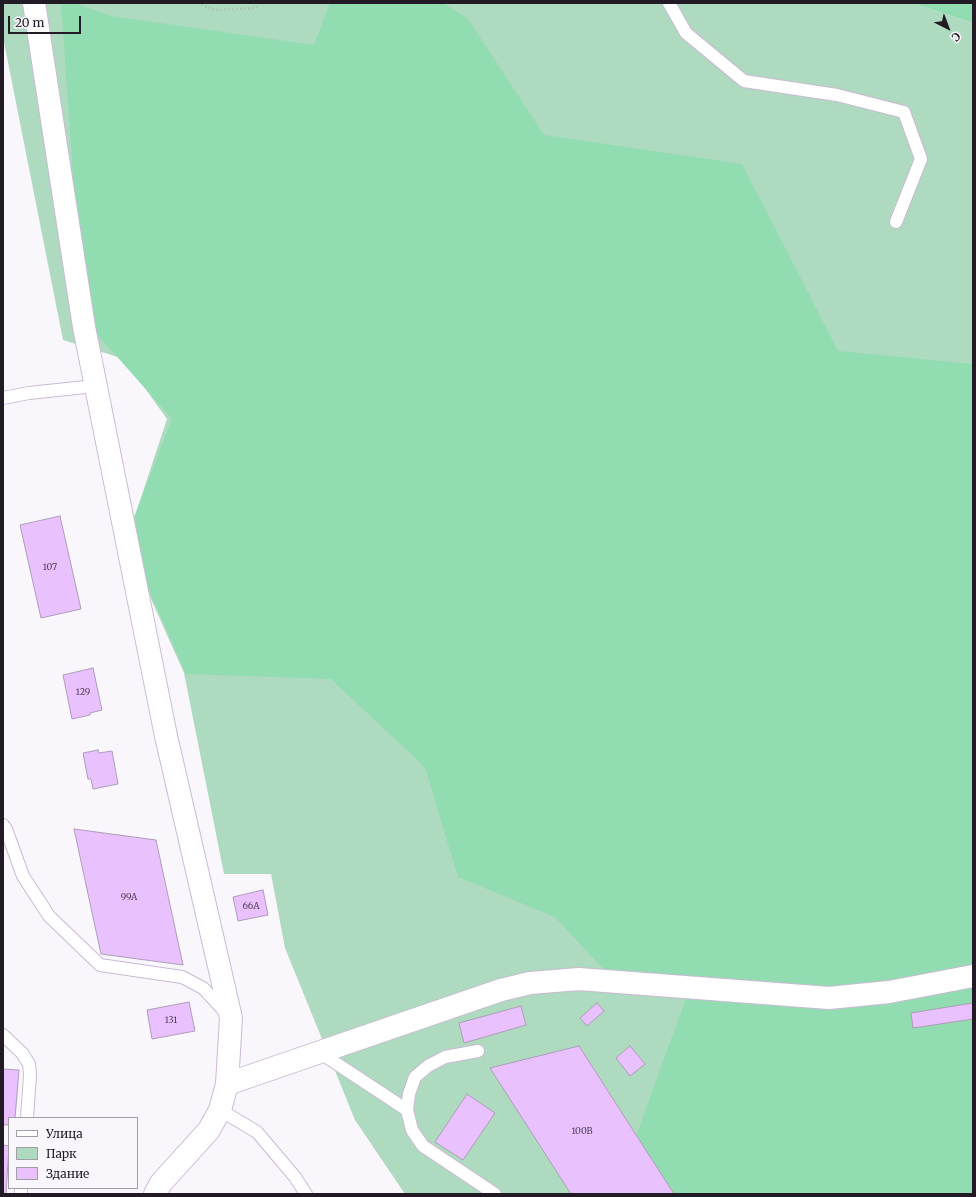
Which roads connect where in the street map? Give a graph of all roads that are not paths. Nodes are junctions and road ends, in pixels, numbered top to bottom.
1 (34, 3) edge
2 (669, 3) edge
3 (896, 222) dead end
4 (95, 386) junction
5 (3, 398) edge
6 (3, 825) edge
7 (973, 976) edge
8 (231, 1018) junction
9 (3, 1035) edge
10 (478, 1051) dead end
11 (319, 1052) junction
12 (227, 1084) junction
13 (220, 1110) junction
14 (407, 1110) junction
15 (26, 1117) edge
16 (155, 1194) edge
17 (306, 1194) edge
18 (495, 1194) edge

1 - 4 street
2 - 3 lane
4 - 5 lane
4 - 8 street
6 - 8 lane
7 - 11 street
8 - 12 street
9 - 15 lane
10 - 14 lane
11 - 12 street
11 - 14 lane
12 - 13 street
13 - 16 street
13 - 17 lane
14 - 18 lane

